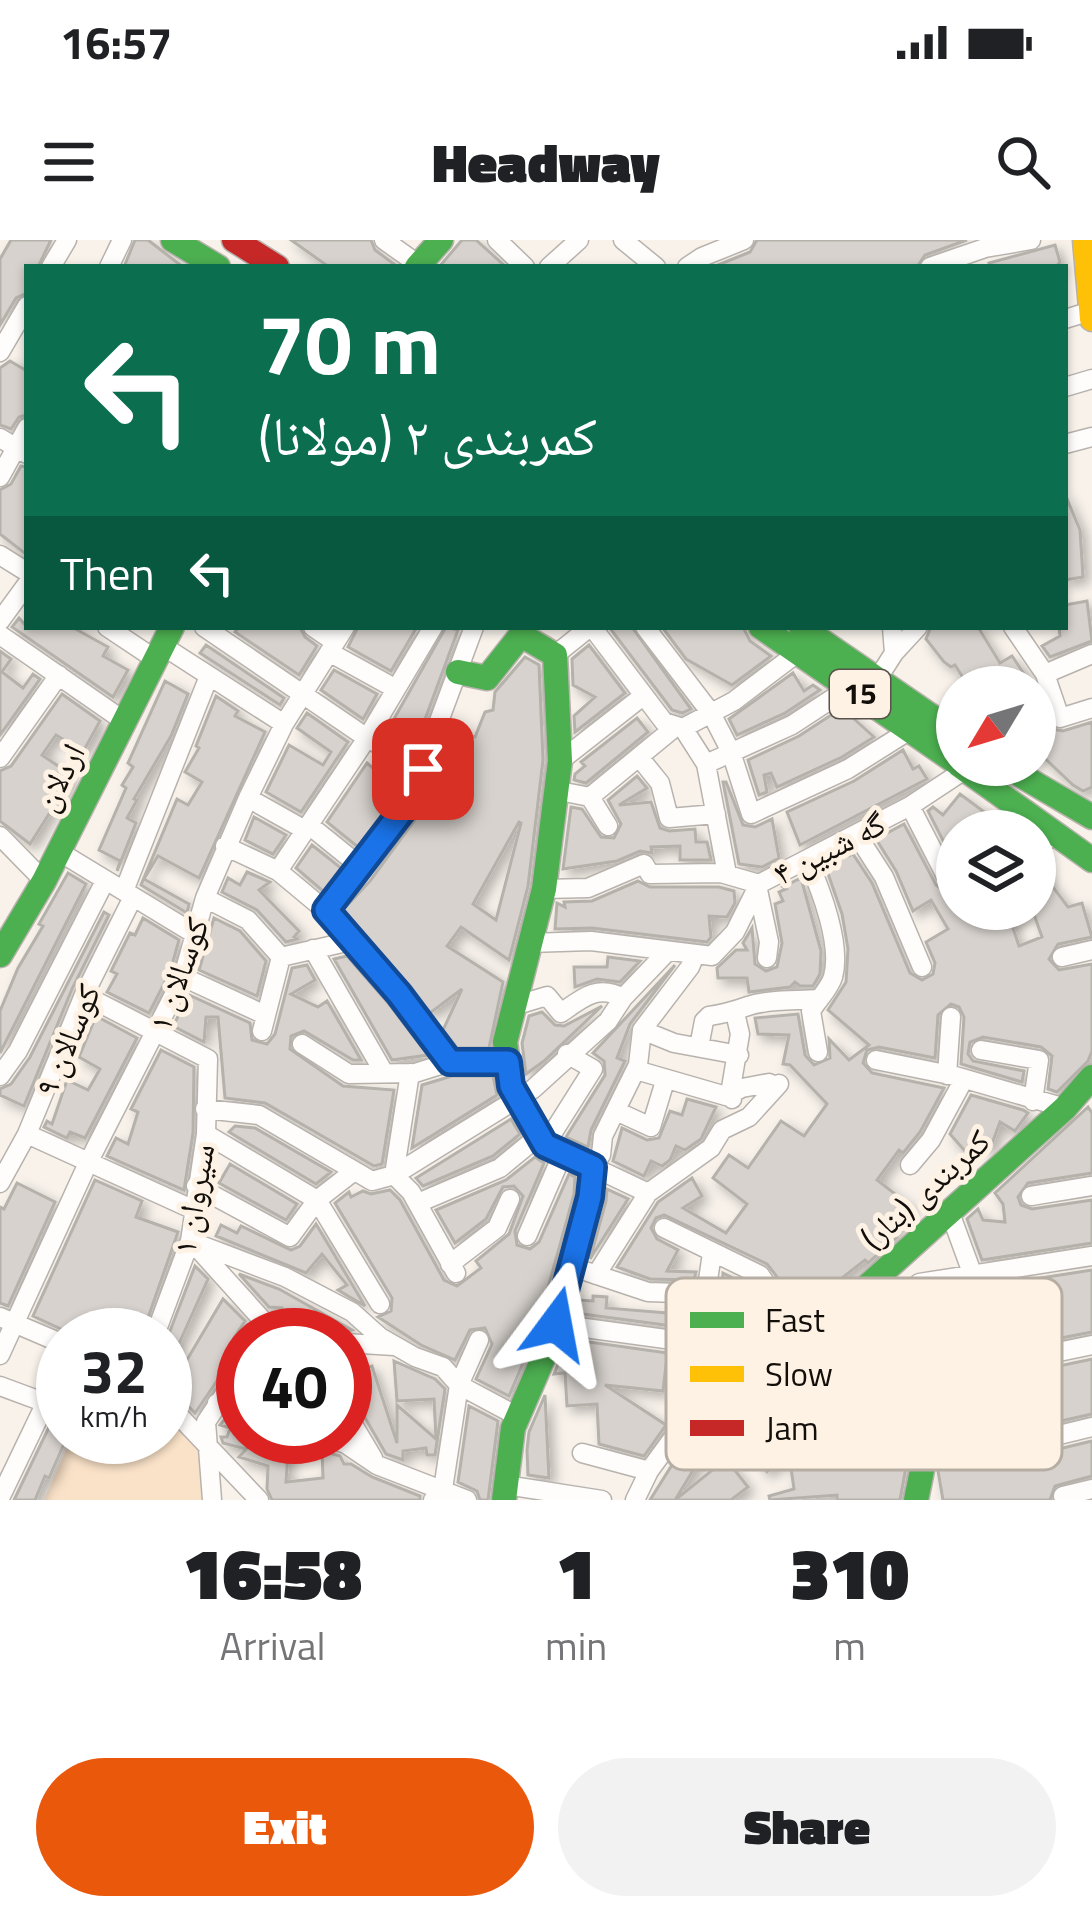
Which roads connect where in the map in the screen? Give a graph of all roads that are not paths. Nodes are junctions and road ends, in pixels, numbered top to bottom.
1 (173, 240) edge
2 (383, 240) edge
3 (441, 240) edge
4 (497, 240) edge
5 (579, 240) edge
6 (623, 240) edge
7 (744, 240) edge
8 (1031, 240) edge
9 (1085, 240) edge
10 (242, 242) edge
11 (213, 264) edge
12 (273, 264) edge
13 (415, 264) edge
14 (420, 264) edge
15 (522, 264) edge
16 (553, 264) edge
17 (652, 264) edge
18 (691, 264) edge
19 (944, 264) edge
20 (24, 311) edge
21 (1092, 315) edge
22 (2, 348) edge
23 (14, 446) edge
24 (0, 477) edge
25 (24, 588) edge
26 (0, 621) edge
27 (117, 630) edge
28 (208, 630) edge
29 (431, 630) edge
30 (469, 630) edge
31 (587, 630) edge
32 (593, 630) edge
33 (647, 630) edge
34 (771, 630) edge
35 (892, 630) edge
36 (915, 630) edge
37 (1015, 630) edge
38 (0, 634) edge
39 (800, 639) edge
40 (336, 640) edge
41 (163, 644) edge
42 (894, 653) junction
43 (555, 655) junction
44 (1092, 655) edge
45 (1040, 666) edge
46 (1056, 670) edge
47 (458, 671) junction
48 (59, 675) junction
49 (209, 676) junction
50 (878, 678) junction
51 (850, 687) junction
52 (396, 689) junction
53 (302, 694) junction
54 (643, 696) junction
55 (1056, 706) edge
56 (1092, 708) edge
57 (711, 713) junction
58 (936, 719) edge
59 (124, 721) junction
60 (284, 724) junction
61 (678, 728) junction
62 (910, 730) junction
63 (368, 738) junction
64 (936, 748) edge
65 (731, 752) junction
66 (639, 757) junction
67 (0, 758) edge
68 (560, 761) junction
69 (706, 764) junction
70 (423, 769) junction
71 (936, 786) edge
72 (989, 786) edge
73 (1039, 786) edge
74 (554, 790) junction
75 (590, 796) junction
76 (248, 798) junction
77 (910, 806) junction
78 (1023, 810) edge
79 (716, 814) junction
80 (1092, 817) edge
81 (608, 826) dead end
82 (307, 827) junction
83 (1056, 833) edge
84 (856, 835) junction
85 (0, 836) edge
86 (225, 846) junction
87 (58, 851) junction
88 (936, 857) edge
89 (1092, 860) edge
90 (808, 861) junction
91 (361, 867) junction
92 (278, 871) junction
93 (727, 874) junction
94 (44, 881) junction
95 (105, 881) junction
96 (758, 887) junction
97 (544, 889) junction
98 (128, 894) junction
99 (206, 898) junction
100 (326, 910) junction
101 (6, 926) edge
102 (193, 933) junction
103 (351, 940) junction
104 (529, 943) junction
105 (313, 949) junction
106 (1092, 950) edge
107 (667, 952) junction
108 (0, 955) edge
109 (695, 955) junction
110 (280, 957) junction
111 (1062, 957) dead end
112 (767, 958) dead end
113 (922, 967) dead end
114 (183, 977) junction
115 (84, 995) junction
116 (623, 998) junction
117 (819, 999) junction
118 (514, 1006) junction
119 (735, 1013) junction
120 (951, 1017) dead end
121 (608, 1021) junction
122 (157, 1034) junction
123 (642, 1036) junction
124 (302, 1044) dead end
125 (699, 1047) junction
126 (980, 1050) dead end
127 (818, 1052) dead end
128 (567, 1054) junction
129 (739, 1055) junction
130 (876, 1060) dead end
131 (450, 1062) junction
132 (508, 1062) junction
133 (382, 1070) junction
134 (636, 1070) junction
135 (410, 1072) junction
136 (0, 1076) edge
137 (955, 1077) junction
138 (1092, 1077) edge
139 (665, 1081) junction
140 (730, 1094) junction
141 (519, 1099) junction
142 (1033, 1101) junction
143 (205, 1108) junction
144 (1065, 1108) junction
145 (616, 1111) junction
146 (742, 1120) junction
147 (27, 1134) junction
148 (206, 1134) junction
149 (549, 1144) junction
150 (88, 1163) junction
151 (910, 1166) dead end
152 (593, 1167) junction
153 (353, 1172) junction
154 (394, 1174) junction
155 (0, 1183) edge
156 (196, 1186) junction
157 (1092, 1186) edge
158 (648, 1193) junction
159 (1031, 1196) dead end
160 (510, 1199) dead end
161 (317, 1200) junction
162 (418, 1203) junction
163 (194, 1210) junction
164 (949, 1210) junction
165 (664, 1228) dead end
166 (526, 1236) dead end
167 (290, 1237) junction
168 (190, 1241) junction
169 (712, 1253) junction
170 (1092, 1256) edge
171 (570, 1265) junction
172 (272, 1272) junction
173 (973, 1272) junction
174 (596, 1275) junction
175 (708, 1278) edge
176 (762, 1278) edge
177 (876, 1278) edge
178 (941, 1278) edge
179 (975, 1278) edge
180 (666, 1293) edge
181 (380, 1304) dead end
182 (164, 1308) edge
183 (249, 1308) edge
184 (7, 1320) edge
185 (556, 1324) junction
186 (36, 1332) edge
187 (666, 1339) edge
188 (479, 1340) dead end
189 (372, 1344) edge
190 (1092, 1345) edge
191 (395, 1346) junction
192 (1062, 1351) edge
193 (0, 1354) edge
194 (460, 1385) junction
195 (0, 1386) edge
196 (36, 1399) edge
197 (216, 1405) edge
198 (518, 1416) junction
199 (36, 1424) edge
200 (1092, 1427) edge
201 (192, 1430) edge
202 (1062, 1434) edge
203 (208, 1447) junction
204 (666, 1448) edge
205 (582, 1453) dead end
206 (372, 1457) edge
207 (372, 1462) edge
208 (377, 1465) junction
209 (921, 1470) edge
210 (649, 1471) junction
211 (1092, 1490) edge
212 (505, 1492) edge
213 (438, 1495) edge
214 (1063, 1496) dead end
215 (0, 1498) edge
216 (212, 1500) edge
217 (260, 1500) edge
218 (467, 1500) edge
219 (602, 1500) edge
220 (635, 1500) edge
221 (916, 1500) edge

1 - 11 street
2 - 13 street
3 - 14 street
4 - 15 street
5 - 16 street
6 - 17 street
7 - 18 street
8 - 19 street
9 - 21 street
10 - 12 street
20 - 22 street
23 - 24 street
25 - 26 street
27 - 41 street
28 - 53 street
29 - 52 street
30 - 47 street
31 - 43 street
32 - 54 street
33 - 57 street
34 - 39 street, 15
35 - 42 street
36 - 42 street
37 - 45 street
38 - 48 street
39 - 50 street, 15
39 - 51 street, 15
39 - 57 street
40 - 52 street
40 - 53 street, کوسالان ۱
41 - 49 street
41 - 59 street, اردلان
42 - 50 street
43 - 47 street
43 - 68 street
44 - 46 street
47 - 70 street
48 - 59 street
48 - 67 street
49 - 60 street
49 - 98 street, کوسالان ۹
50 - 58 street, 15
51 - 62 street, 15
51 - 65 street
52 - 63 street
53 - 60 street, کوسالان ۱
53 - 63 street
54 - 61 street
54 - 68 street
55 - 56 street
57 - 61 street
57 - 65 street
59 - 87 street, اردلان
60 - 76 street, کوسالان ۱
61 - 66 street
61 - 69 street
62 - 64 street, 15
62 - 65 street
63 - 70 street
63 - 82 street
65 - 69 street
66 - 75 street
66 - 79 street
68 - 74 street
69 - 79 street
70 - 91 street
71 - 77 street, گه شبین ۴
72 - 78 street, 15
73 - 80 street
74 - 75 street
74 - 97 street
75 - 81 street
76 - 82 street
76 - 86 street, کوسالان ۱
77 - 84 street, گه شبین ۴
77 - 88 street
79 - 93 street
82 - 91 street
82 - 92 street
83 - 89 street, 15
84 - 90 street, گه شبین ۴
84 - 113 street
85 - 94 street
86 - 92 street
86 - 99 street, کوسالان ۱
87 - 94 street, اردلان
87 - 95 street
90 - 96 street, گه شبین ۴
90 - 117 street
91 - 100 street
92 - 100 street
93 - 96 street
93 - 97 street
94 - 101 street, اردلان
95 - 98 street
95 - 136 street
96 - 109 street
96 - 112 street
97 - 104 street
98 - 102 street
98 - 115 street, کوسالان ۹
99 - 102 street, کوسالان ۱
99 - 110 street
100 - 103 street
101 - 108 street, اردلان
102 - 114 street, کوسالان ۱
103 - 105 street
103 - 131 street
104 - 107 street
104 - 118 street
105 - 110 street
105 - 133 street
106 - 111 street
107 - 109 street
107 - 116 street
109 - 123 street
110 - 114 street
114 - 122 street, کوسالان ۱
115 - 122 street
115 - 147 street, کوسالان ۹
116 - 118 street
116 - 121 street
117 - 119 street
117 - 127 street
118 - 132 street
119 - 125 street
119 - 129 street
120 - 137 street
121 - 123 street
121 - 128 street
122 - 143 street, سیروان ۱
122 - 150 street, کوسالان ۱
123 - 125 street
123 - 134 street
124 - 133 street
125 - 129 street
126 - 142 street
128 - 141 street
128 - 149 street
129 - 140 street
130 - 137 street
131 - 132 street
131 - 135 street
132 - 141 street
133 - 135 street
134 - 139 street
134 - 145 street
135 - 154 street
137 - 142 street
137 - 151 street
138 - 144 street, کمربندی (بنار)
139 - 140 street
139 - 145 street
140 - 146 street
140 - 146 street
141 - 149 street
141 - 154 street
142 - 144 street
143 - 148 street, سیروان ۱
143 - 153 street
144 - 164 street, کمربندی (بنار)
145 - 152 street
146 - 158 street
147 - 150 street
147 - 155 street, کوسالان ۹
148 - 156 street, سیروان ۱
148 - 161 street
149 - 152 street
149 - 162 street
149 - 166 street
150 - 163 street
150 - 184 street, کوسالان ۱
152 - 158 street
152 - 171 street
153 - 154 street
153 - 161 street
154 - 162 street
156 - 163 street, سیروان ۱
156 - 167 street
157 - 159 street
158 - 174 street
160 - 162 street
161 - 167 street
161 - 181 street
163 - 168 street, سیروان ۱
164 - 173 street
164 - 177 street, کمربندی (بنار)
165 - 169 street
167 - 172 street
168 - 172 street
168 - 182 street, سیروان ۱
168 - 183 street
169 - 175 street
169 - 176 street
170 - 173 street
171 - 174 street
171 - 185 street
172 - 191 street
173 - 178 street
173 - 179 street
174 - 180 street
184 - 186 street
184 - 193 street, کوسالان ۱
185 - 187 street
185 - 198 street
188 - 194 street
189 - 191 street
190 - 192 street
191 - 194 street
194 - 198 street
194 - 213 street
195 - 196 street
197 - 203 street
198 - 212 street
199 - 215 street
200 - 202 street
201 - 203 street
203 - 216 street
203 - 217 street
204 - 210 street
205 - 210 street
206 - 208 street
207 - 208 street
208 - 213 street
209 - 221 street, کمربندی (بنار)
210 - 220 street
211 - 214 street
212 - 219 street
213 - 218 street

